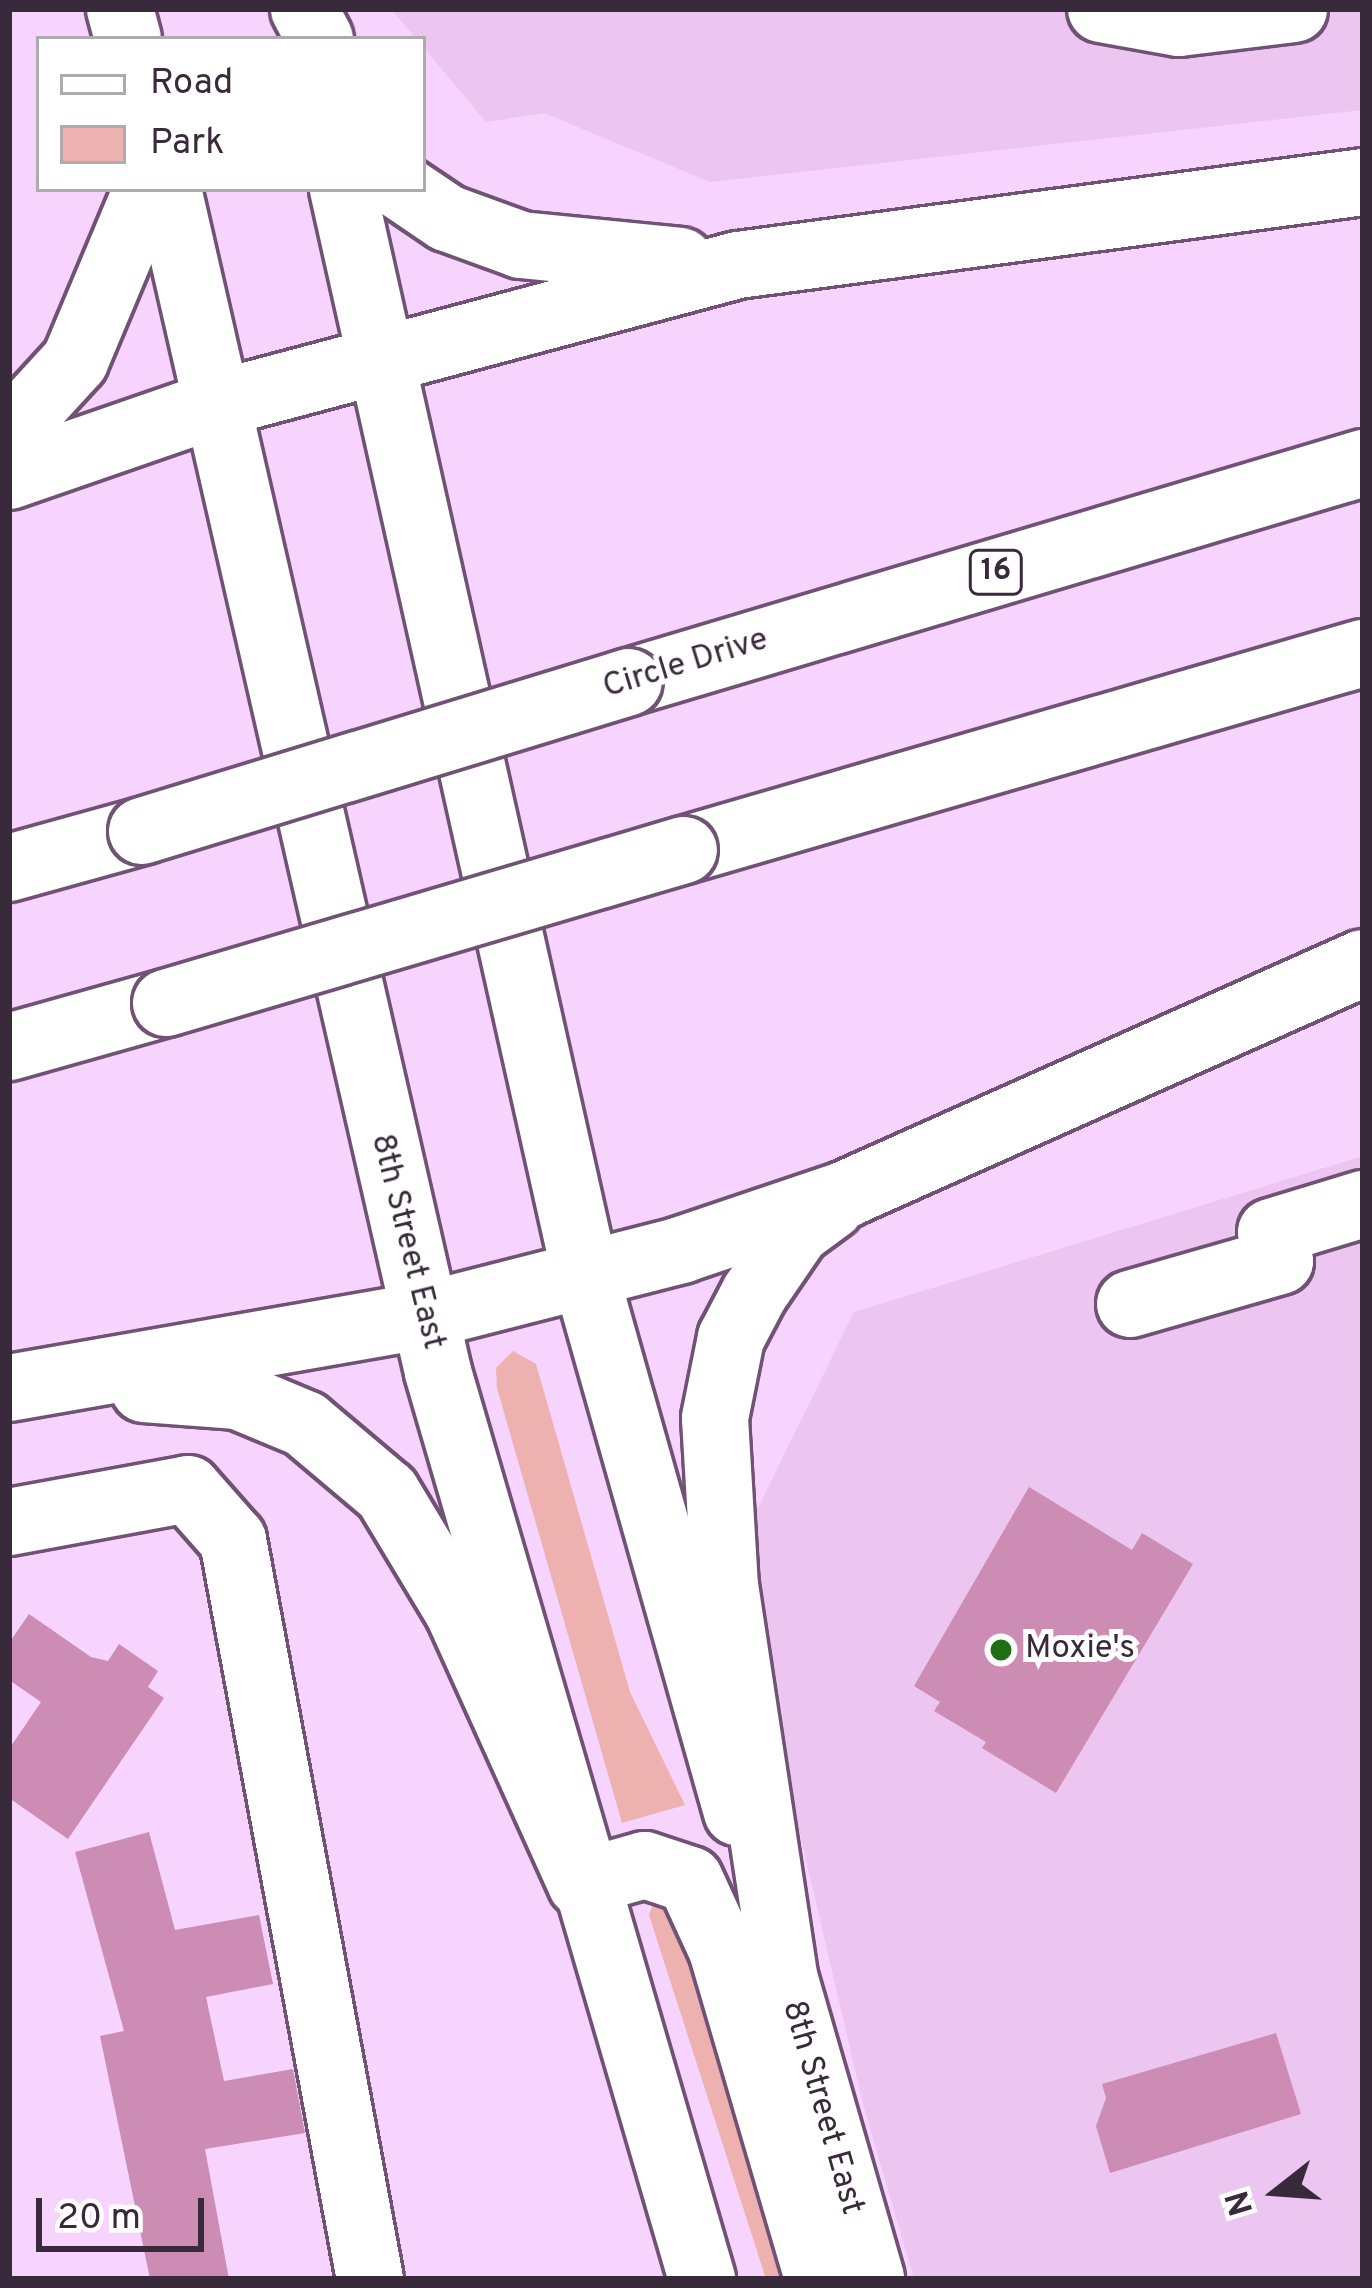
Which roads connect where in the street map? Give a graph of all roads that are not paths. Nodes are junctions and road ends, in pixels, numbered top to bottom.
1 (301, 9) edge
2 (1101, 9) edge
3 (1294, 9) edge
4 (318, 36) edge
5 (1363, 182) edge
6 (146, 192) edge
7 (169, 192) edge
8 (344, 192) edge
9 (408, 192) edge
10 (738, 265) junction
11 (385, 358) junction
12 (217, 404) junction
13 (9, 433) edge
14 (1363, 463) edge
15 (9, 476) edge
16 (1363, 653) edge
17 (9, 868) edge
18 (1363, 963) edge
19 (9, 1047) edge
20 (846, 1194) junction
21 (1363, 1204) edge
22 (586, 1277) junction
23 (1130, 1304) dead end
24 (423, 1316) junction
25 (9, 1392) edge
26 (9, 1522) edge
27 (581, 1883) junction
28 (785, 1982) junction
29 (370, 2279) edge
30 (702, 2279) edge
31 (818, 2279) edge
32 (871, 2279) edge

1 - 4 main road
2 - 3 main road
5 - 10 main road
6 - 13 main road
7 - 12 main road, 8th Street East
8 - 11 main road, 8th Street East
9 - 10 main road
10 - 11 main road
11 - 12 main road
11 - 22 main road, 8th Street East
12 - 15 main road
12 - 24 main road, 8th Street East
14 - 17 main road, Circle Drive / 16, bridge
16 - 19 main road, bridge
18 - 20 main road
20 - 22 main road
20 - 28 main road
21 - 23 main road
22 - 24 main road
22 - 28 main road, 8th Street East
24 - 25 main road
24 - 27 main road, 8th Street East
25 - 27 main road
26 - 29 main road
27 - 30 main road, 8th Street East
27 - 31 main road
28 - 32 main road, 8th Street East

